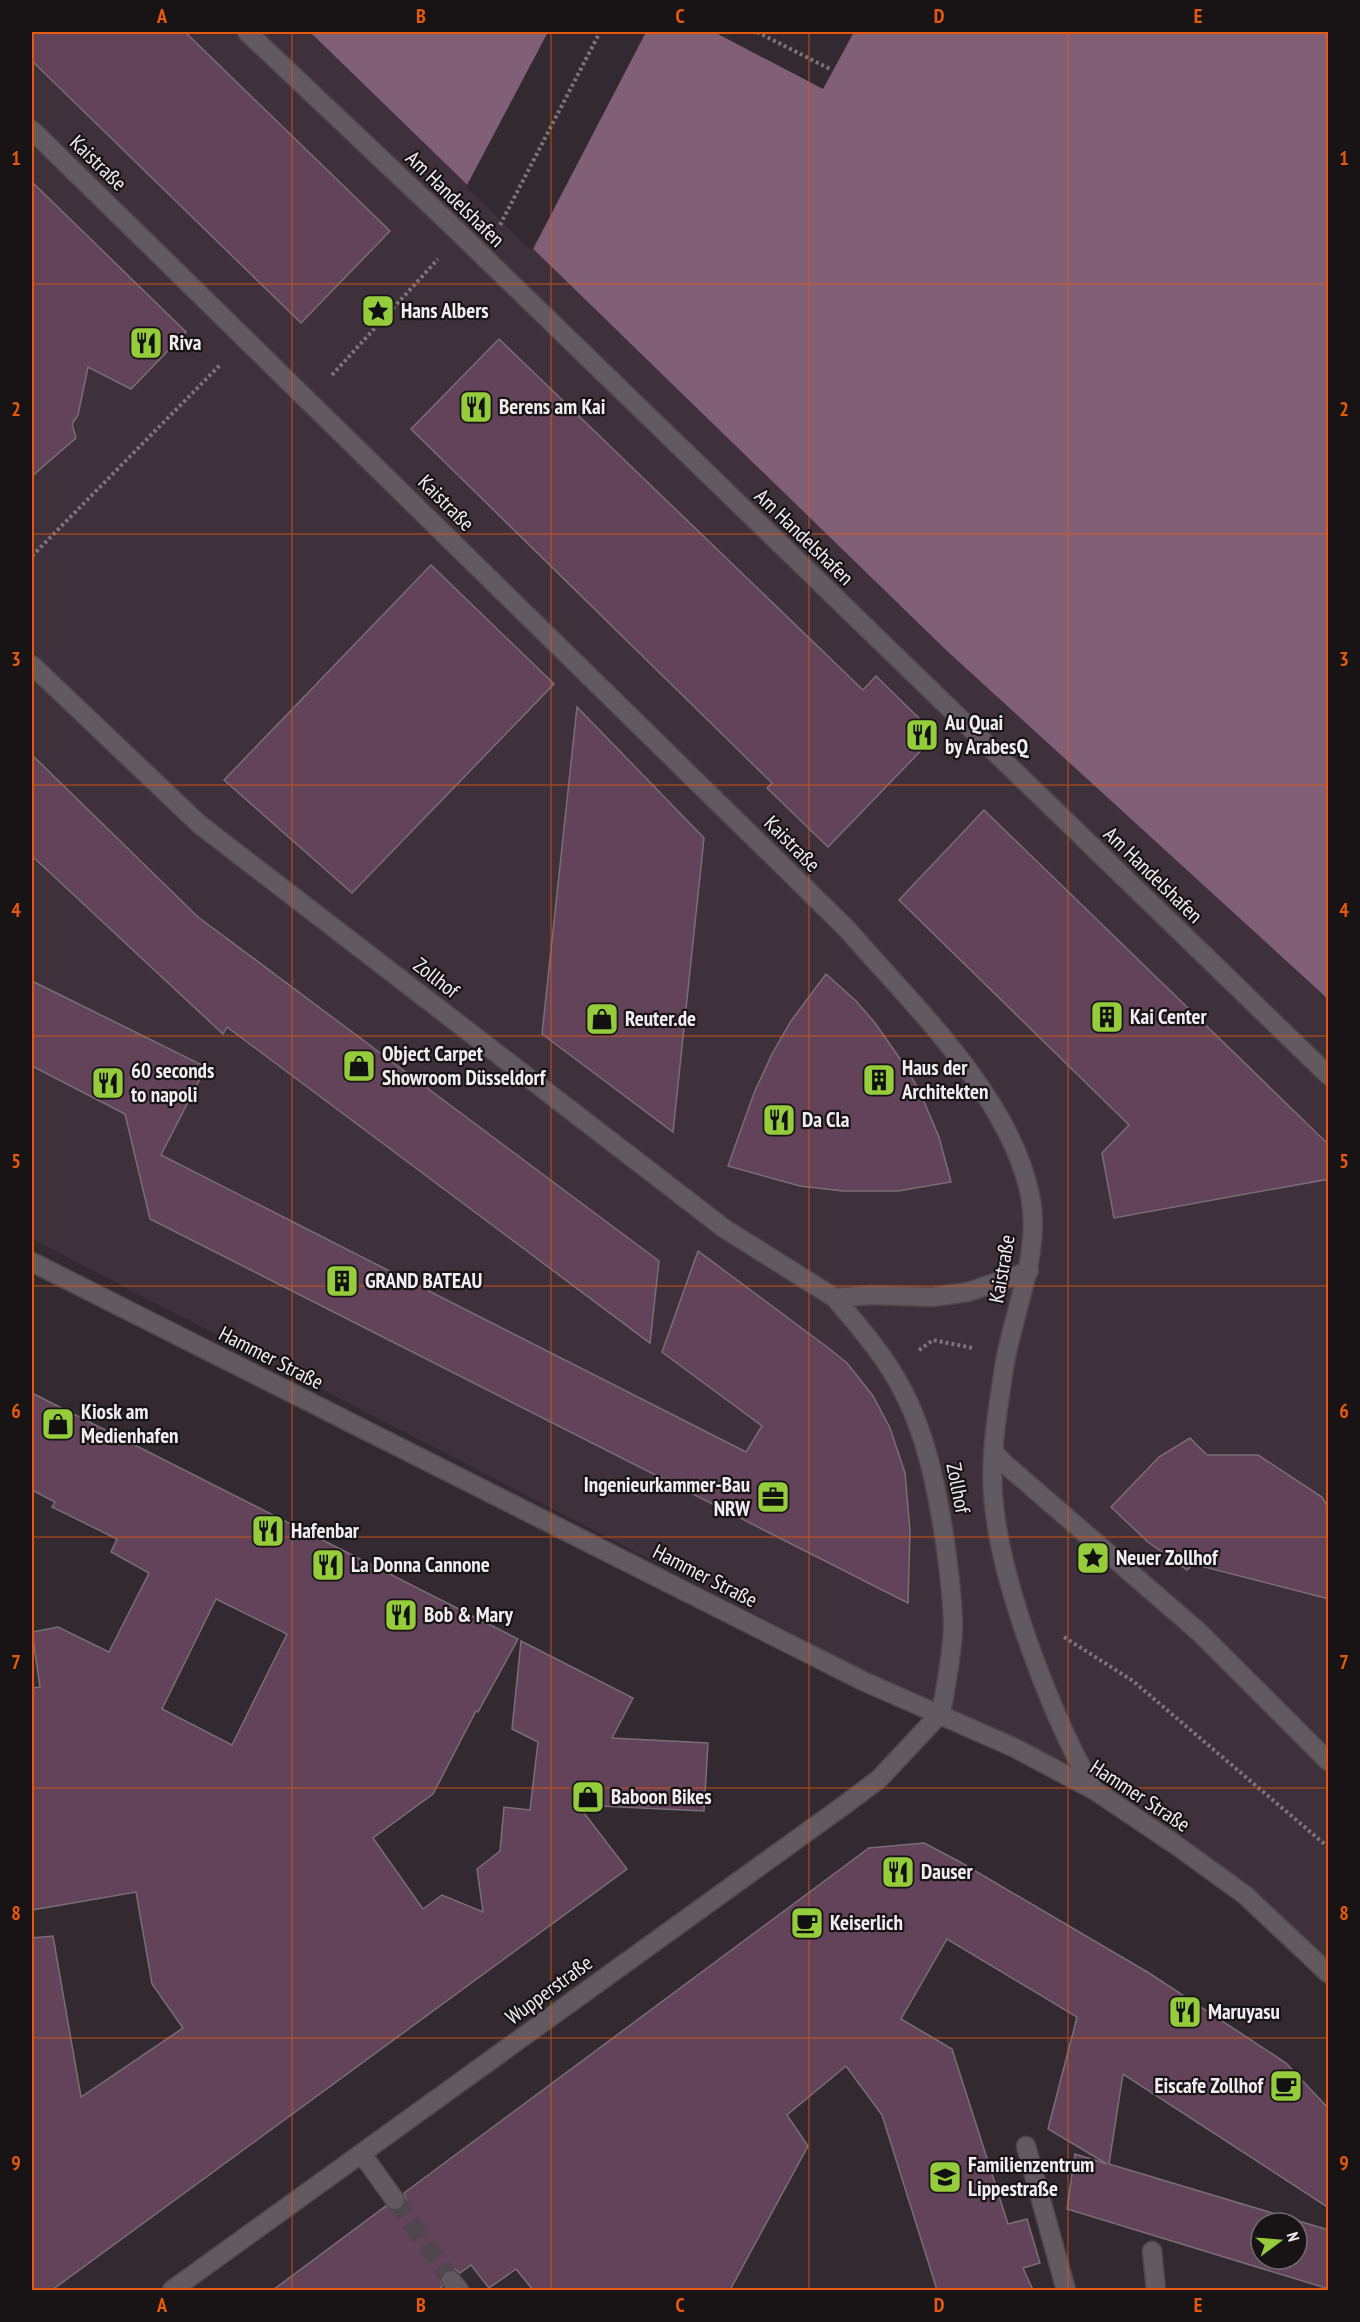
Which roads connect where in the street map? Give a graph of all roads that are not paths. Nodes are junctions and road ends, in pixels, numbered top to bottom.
1 (247, 32) edge
2 (32, 130) edge
3 (32, 665) edge
4 (1329, 1075) edge
5 (32, 1262) edge
6 (1029, 1270) junction
7 (835, 1299) junction
8 (993, 1452) junction
9 (941, 1713) junction
10 (1329, 1761) edge
11 (1094, 1790) junction
12 (1329, 1973) edge
13 (1026, 2146) dead end
14 (362, 2154) junction
15 (395, 2199) tunnel mouth
16 (1152, 2251) dead end
17 (172, 2290) edge
18 (1066, 2290) edge
19 (1156, 2290) edge

1 - 4 street, Am Handelshafen
2 - 6 street, Kaistraße
3 - 7 street, Zollhof
5 - 9 street, Hammer Straße
6 - 7 street
6 - 8 street, Kaistraße
7 - 9 street, Zollhof
8 - 10 street
8 - 11 street, Kaistraße
9 - 11 street, Hammer Straße
9 - 14 street, Wupperstraße
11 - 12 street, Hammer Straße
13 - 18 street
14 - 15 street
14 - 17 street, Wupperstraße
16 - 19 street

